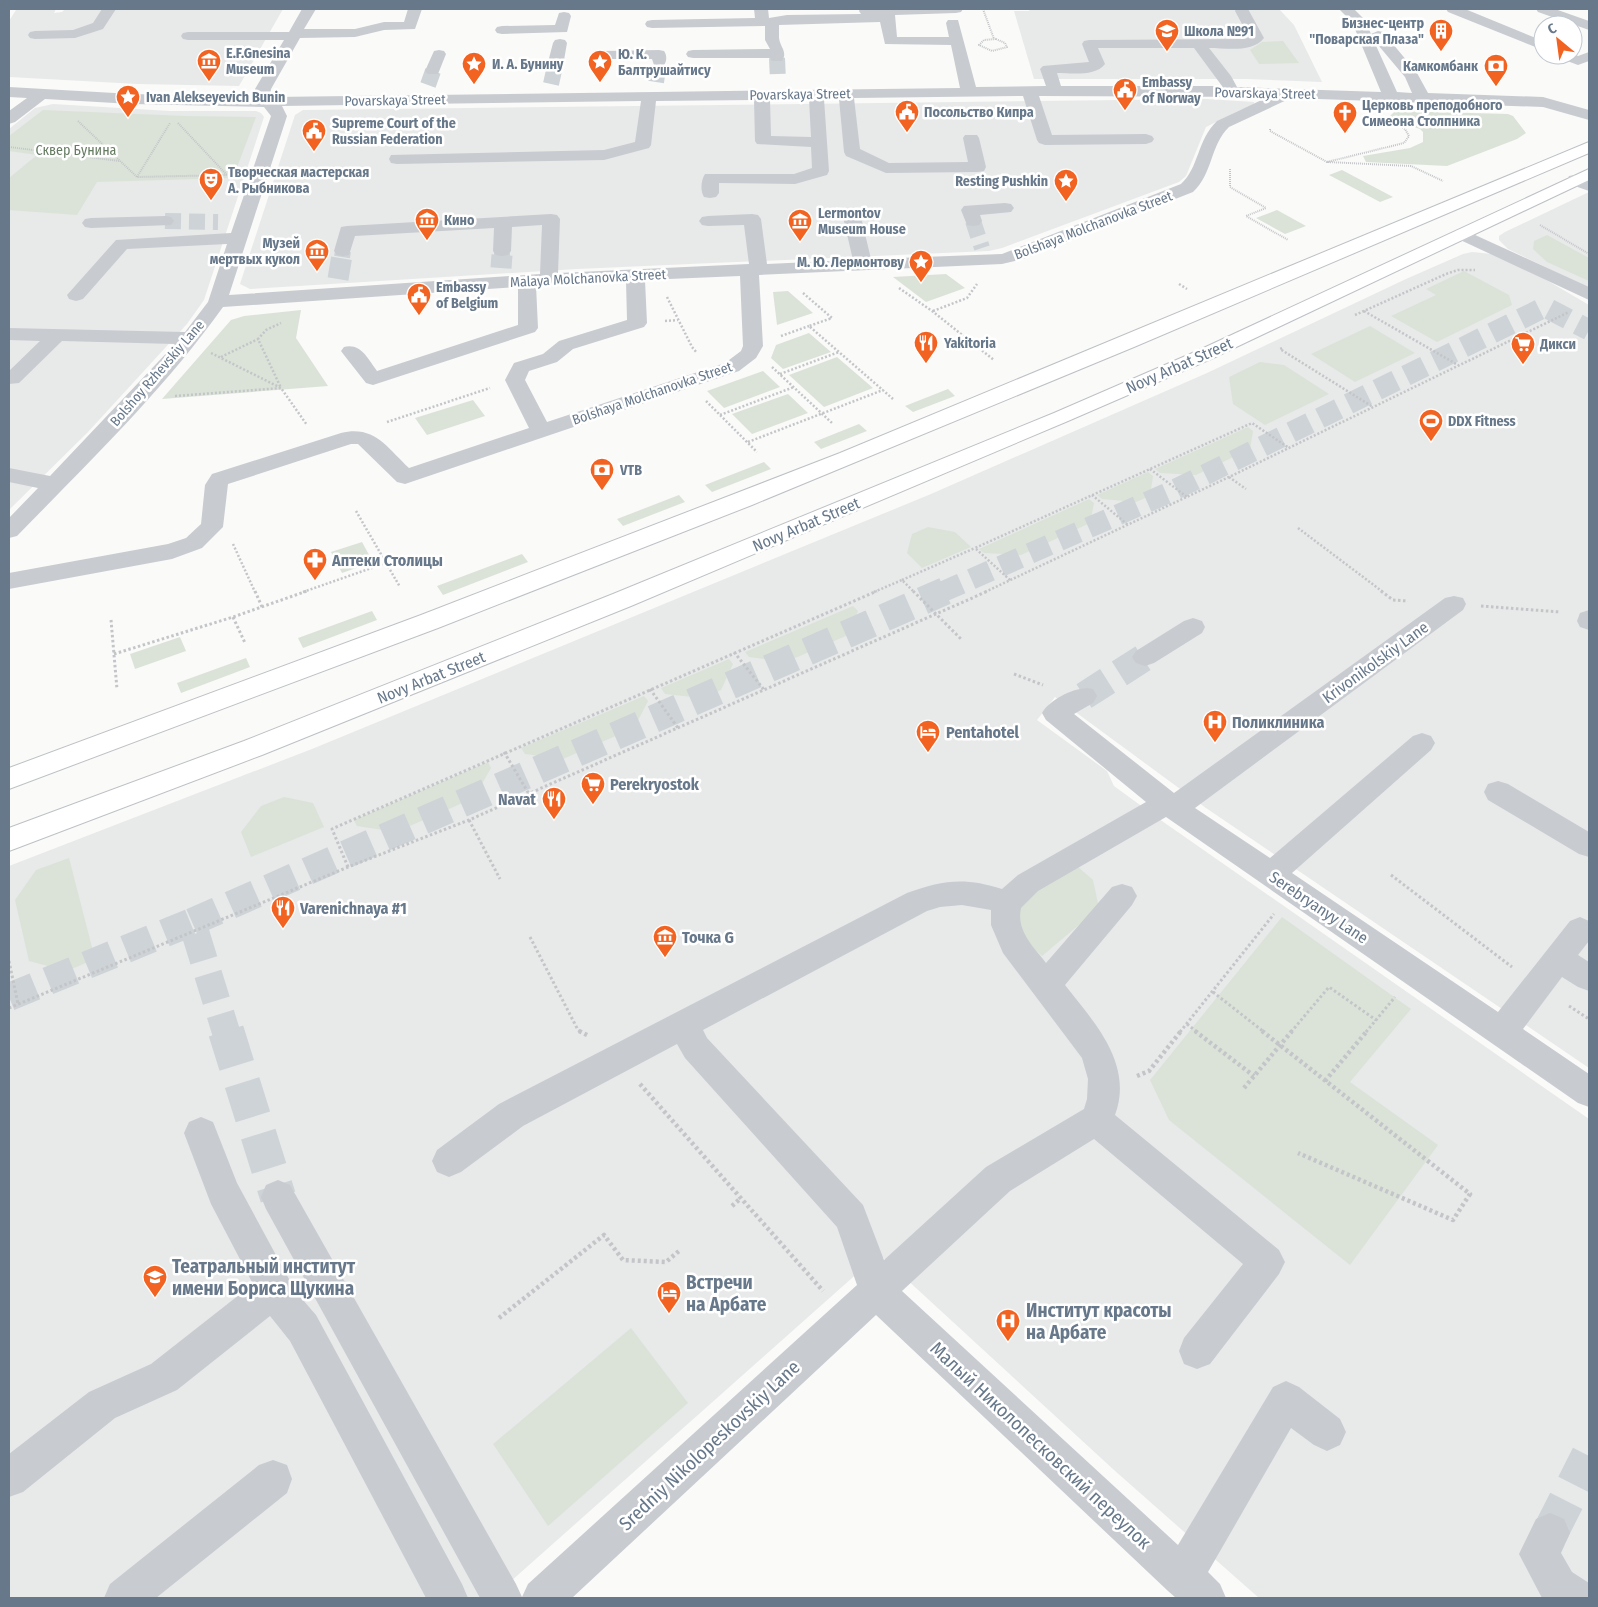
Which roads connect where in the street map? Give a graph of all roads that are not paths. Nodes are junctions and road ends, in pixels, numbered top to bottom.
1 (109, 9) edge
2 (309, 9) edge
3 (415, 9) edge
4 (761, 9) edge
5 (820, 9) edge
6 (950, 9) edge
7 (956, 9) edge
8 (1346, 9) edge
9 (1453, 9) edge
10 (1543, 9) edge
11 (1242, 11) dead end
12 (888, 14) junction
13 (564, 16) dead end
14 (652, 24) dead end
15 (1589, 26) edge
16 (502, 30) dead end
17 (35, 35) dead end
18 (294, 35) junction
19 (1378, 35) dead end
20 (188, 36) dead end
21 (957, 41) junction
22 (1533, 42) edge
23 (560, 43) dead end
24 (1198, 44) junction
25 (439, 54) dead end
26 (693, 54) dead end
27 (603, 55) dead end
28 (658, 62) dead end
29 (555, 66) tunnel mouth
30 (428, 85) junction
31 (773, 90) junction
32 (1055, 91) junction
33 (1232, 91) junction
34 (9, 92) edge
35 (653, 92) junction
36 (969, 92) junction
37 (1030, 92) junction
38 (1290, 92) junction
39 (41, 94) junction
40 (816, 94) junction
41 (846, 94) junction
42 (1392, 96) junction
43 (1422, 98) junction
44 (267, 102) junction
45 (1589, 115) edge
46 (9, 119) edge
47 (971, 138) dead end
48 (1146, 139) dead end
49 (820, 142) junction
50 (1589, 146) edge
51 (397, 159) dead end
52 (1584, 180) edge
53 (710, 193) dead end
54 (1005, 208) dead end
55 (852, 217) dead end
56 (165, 221) tunnel mouth
57 (708, 221) dead end
58 (973, 221) dead end
59 (218, 222) tunnel mouth
60 (503, 222) junction
61 (91, 223) dead end
62 (241, 230) junction
63 (1462, 234) junction
64 (343, 251) tunnel mouth
65 (863, 265) junction
66 (501, 267) junction
67 (754, 270) junction
68 (635, 275) junction
69 (550, 279) junction
70 (527, 280) junction
71 (1589, 294) edge
72 (76, 295) dead end
73 (217, 302) junction
74 (9, 334) edge
75 (191, 338) junction
76 (51, 341) junction
77 (9, 350) edge
78 (351, 351) dead end
79 (12, 379) dead end
80 (541, 431) junction
81 (9, 475) edge
82 (55, 484) junction
83 (9, 531) edge
84 (9, 581) edge
85 (1454, 604) dead end
86 (1193, 627) dead end
87 (1145, 657) tunnel mouth
88 (1084, 696) tunnel mouth
89 (1422, 743) dead end
90 (9, 779) edge
91 (1498, 792) dead end
92 (1171, 805) junction
93 (9, 840) edge
94 (1589, 846) edge
95 (1282, 882) junction
96 (1122, 896) dead end
97 (1007, 903) junction
98 (1580, 930) dead end
99 (1559, 958) junction
100 (1589, 978) edge
101 (1046, 985) junction
102 (682, 1024) junction
103 (1502, 1032) junction
104 (1589, 1092) edge
105 (1100, 1105) junction
106 (201, 1132) dead end
107 (449, 1160) dead end
108 (278, 1197) tunnel mouth
109 (275, 1290) junction
110 (877, 1292) junction
111 (1197, 1351) dead end
112 (1327, 1432) dead end
113 (9, 1478) edge
114 (273, 1480) dead end
115 (1550, 1533) tunnel mouth
116 (1194, 1588) edge
117 (124, 1598) edge
118 (448, 1598) edge
119 (502, 1598) edge
120 (542, 1598) edge
121 (1575, 1598) edge

1 - 17 street
2 - 18 street
3 - 18 street
4 - 14 street
5 - 12 street
6 - 7 street
6 - 12 street
6 - 21 street
8 - 42 street
9 - 22 street
10 - 15 street
11 - 24 street
12 - 21 street
12 - 26 street
13 - 16 street
18 - 20 street
18 - 44 street
19 - 43 street
21 - 36 street
23 - 29 street
24 - 32 street
24 - 33 street
25 - 30 street
27 - 28 street
30 - 35 street, Povarskaya Street
30 - 44 street, Povarskaya Street
31 - 35 street, Povarskaya Street
31 - 40 street, Povarskaya Street
31 - 49 street
32 - 33 street, Povarskaya Street
32 - 37 street, Povarskaya Street
33 - 38 street, Povarskaya Street
34 - 39 street, Povarskaya Street
35 - 51 street
36 - 37 street, Povarskaya Street
36 - 41 street, Povarskaya Street
37 - 48 street
38 - 42 street, Povarskaya Street
38 - 65 street, Bolshaya Molchanovka Street
39 - 44 street, Povarskaya Street
39 - 46 street
40 - 41 street, Povarskaya Street
40 - 49 street
41 - 47 street
42 - 43 street, Povarskaya Street
43 - 45 street, Povarskaya Street
44 - 62 street, Bolshoy Rzhevskiy Lane
49 - 53 street
50 - 90 main road
52 - 63 main road, Novy Arbat Street
54 - 58 street
55 - 65 street
56 - 61 street
57 - 67 street
59 - 62 street
60 - 64 street
60 - 66 street
60 - 69 street
62 - 72 street
62 - 73 street, Bolshoy Rzhevskiy Lane
63 - 71 street
63 - 93 main road, Novy Arbat Street
65 - 67 street, Bolshaya Molchanovka Street
66 - 70 street, Malaya Molchanovka Street
66 - 73 street, Malaya Molchanovka Street
67 - 68 street, Malaya Molchanovka Street
67 - 80 street, Bolshaya Molchanovka Street
68 - 69 street, Malaya Molchanovka Street
68 - 80 street
69 - 70 street, Malaya Molchanovka Street
70 - 78 street
73 - 75 street, Bolshoy Rzhevskiy Lane
74 - 76 street
75 - 76 street
75 - 82 street, Bolshoy Rzhevskiy Lane
76 - 77 street
76 - 79 street
80 - 84 street, Bolshaya Molchanovka Street
81 - 82 street
82 - 83 street, Bolshoy Rzhevskiy Lane
85 - 92 street, Krivonikolskiy Lane
86 - 87 street
88 - 92 street, Serebryanyy Lane
89 - 95 street
91 - 94 street
92 - 95 street, Serebryanyy Lane
92 - 97 street, Krivonikolskiy Lane
95 - 103 street, Serebryanyy Lane
96 - 101 street
97 - 101 street
97 - 102 street
98 - 99 street
99 - 100 street
99 - 103 street
101 - 105 street
102 - 107 street
102 - 110 street
103 - 104 street, Serebryanyy Lane
105 - 110 street, Sredniy Nikolopeskovskiy Lane
105 - 111 street
106 - 109 street
108 - 119 street
109 - 113 street
109 - 118 street
110 - 116 street, Малый Николопесковский переулок
110 - 120 street, Sredniy Nikolopeskovskiy Lane
112 - 116 street
114 - 117 street
115 - 121 street

